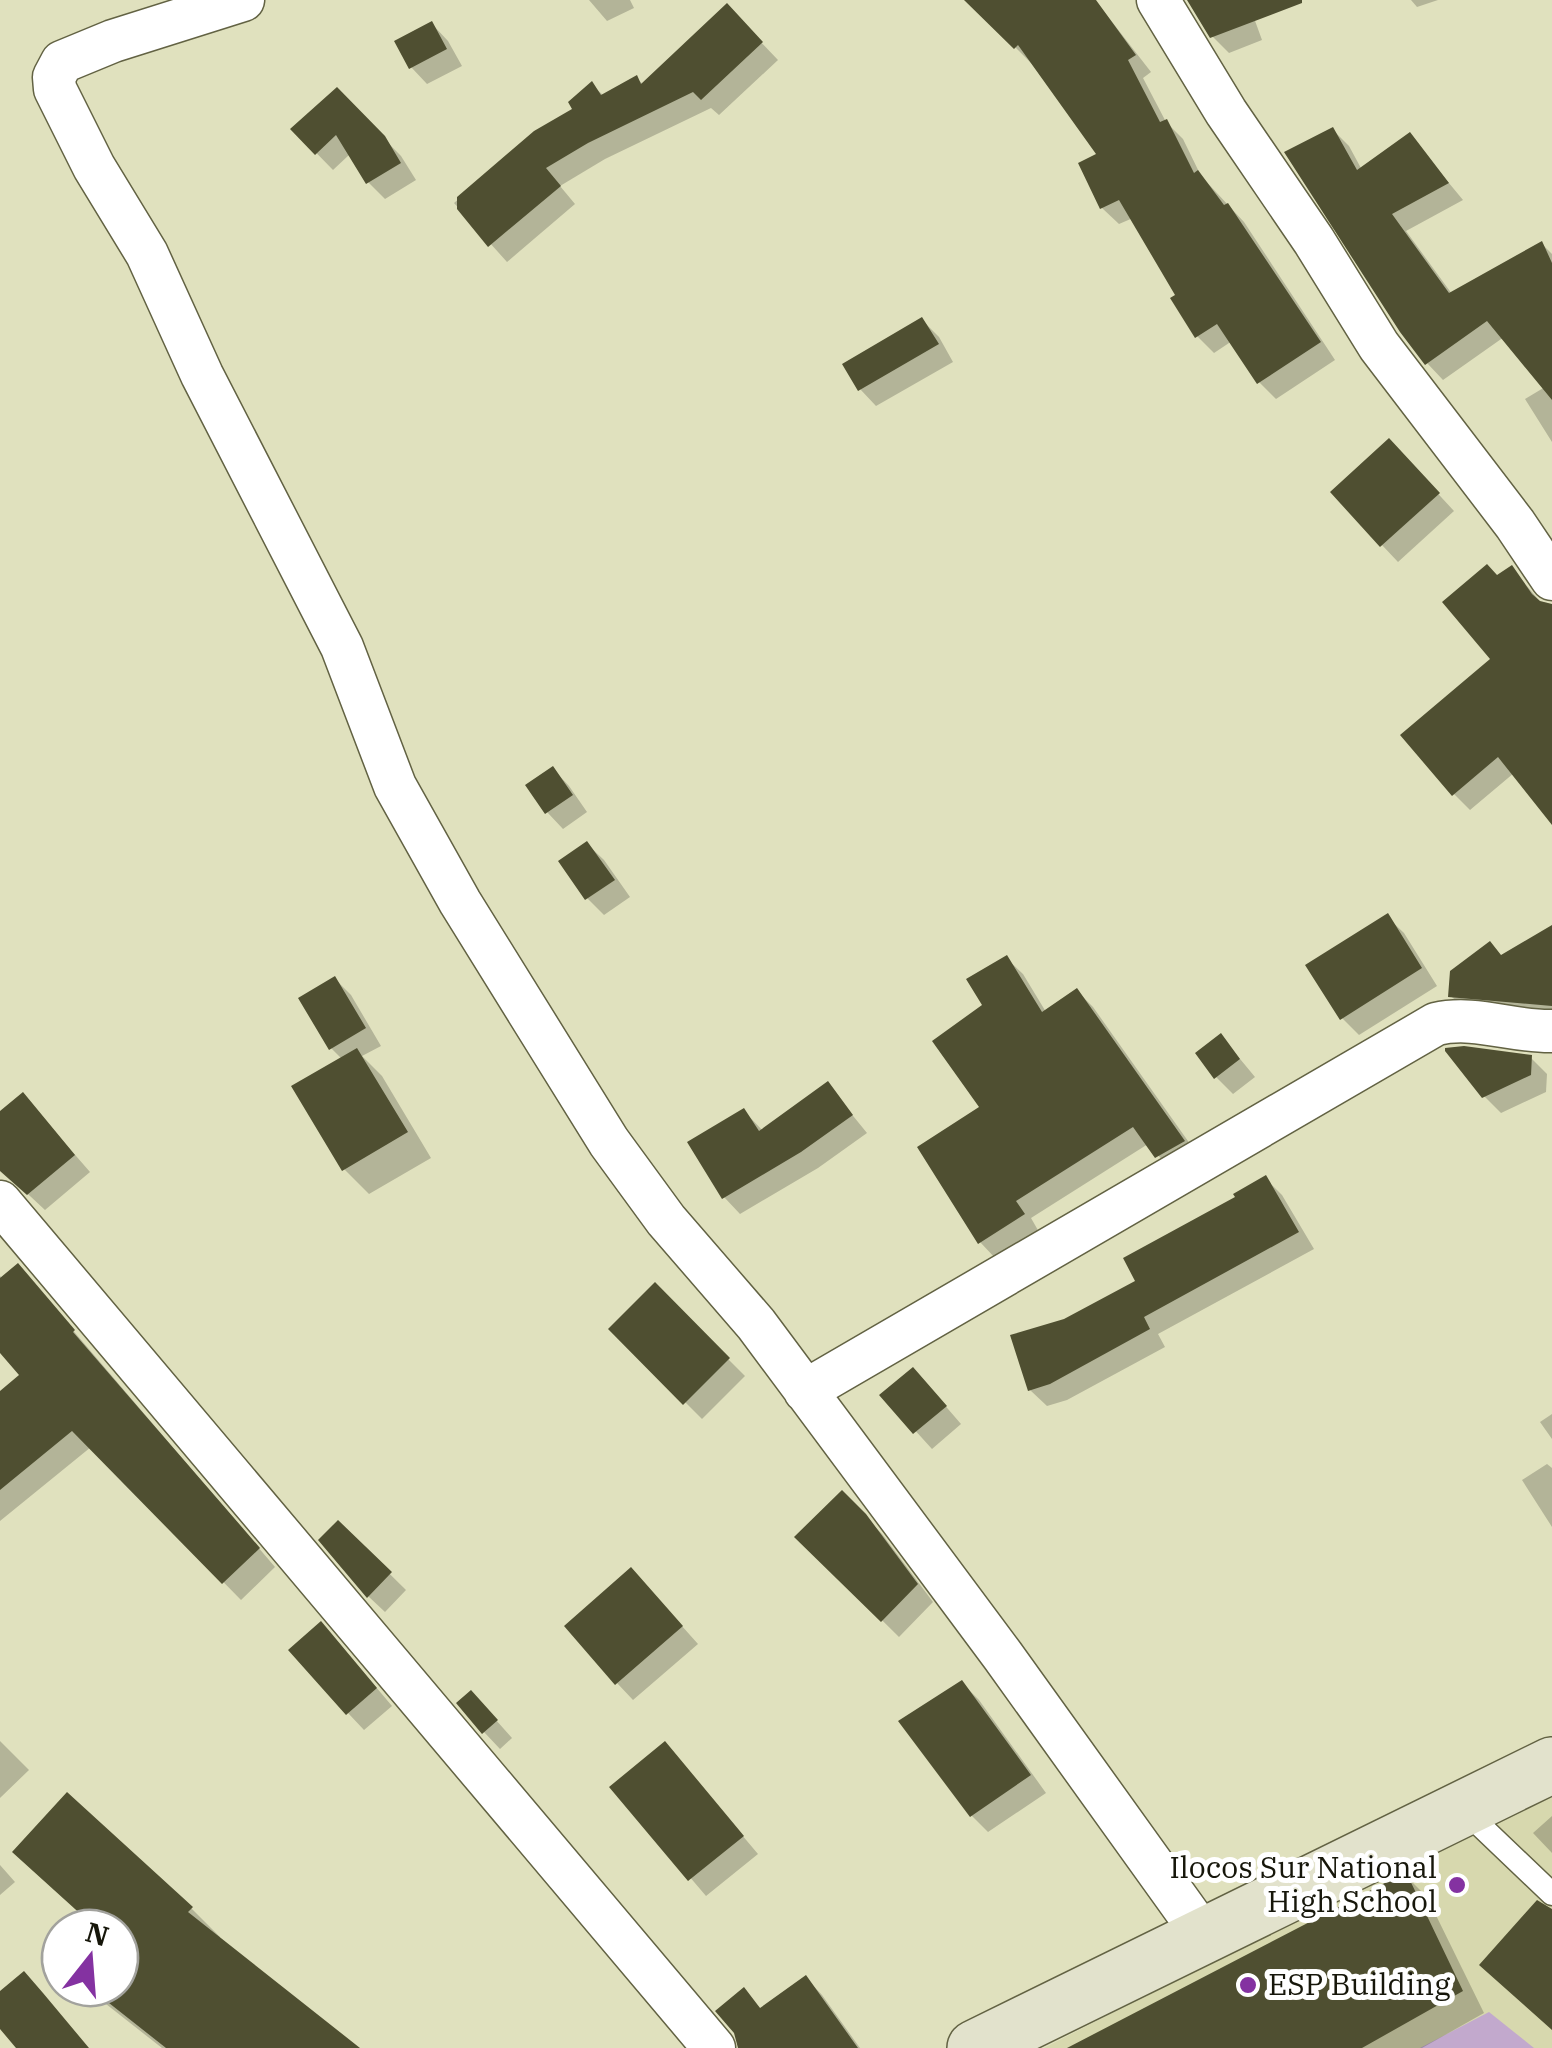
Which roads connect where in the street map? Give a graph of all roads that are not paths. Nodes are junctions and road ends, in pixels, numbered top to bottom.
1 (243, 0) edge
2 (1158, 0) edge
3 (1552, 579) edge
4 (1552, 1031) edge
5 (0, 1202) edge
6 (805, 1391) junction
7 (1552, 1764) edge
8 (1463, 1808) junction
9 (1552, 1894) edge
10 (1204, 1936) junction
11 (714, 2048) edge
12 (975, 2048) edge

1 - 6 street
2 - 3 street
4 - 6 street
5 - 11 street
6 - 10 street
7 - 8 street
8 - 9 lane
8 - 10 street
10 - 12 street

